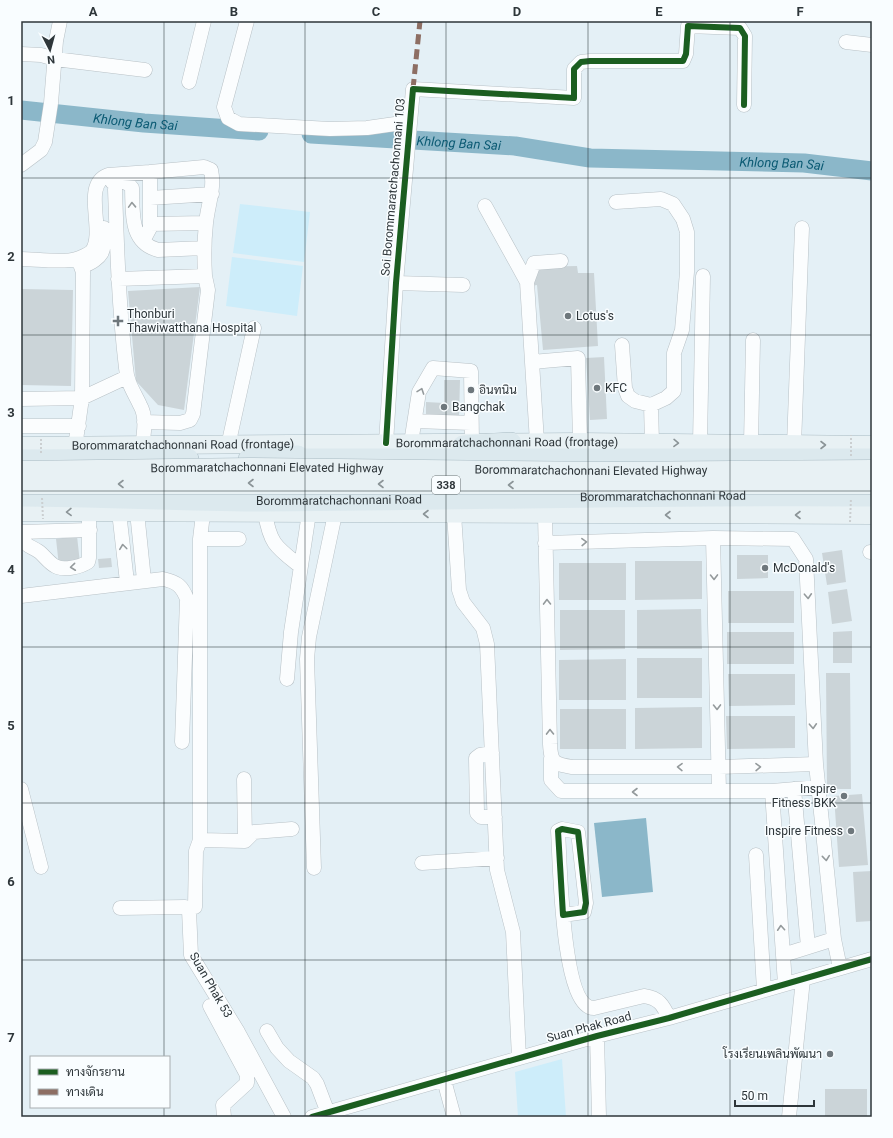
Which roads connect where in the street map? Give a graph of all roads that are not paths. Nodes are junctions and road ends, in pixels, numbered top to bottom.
1 (60, 21) edge
2 (204, 21) edge
3 (247, 21) edge
4 (846, 42) dead end
5 (872, 45) edge
6 (21, 54) edge
7 (55, 59) junction
8 (145, 70) dead end
9 (189, 82) dead end
10 (744, 105) dead end
11 (409, 125) junction
12 (21, 165) edge
13 (150, 172) junction
14 (115, 189) dead end
15 (212, 194) junction
16 (150, 198) junction
17 (616, 202) dead end
18 (485, 206) dead end
19 (206, 222) junction
20 (150, 224) junction
21 (802, 228) dead end
22 (143, 240) junction
23 (204, 248) junction
24 (21, 259) edge
25 (561, 261) dead end
26 (78, 264) junction
27 (205, 276) junction
28 (703, 276) dead end
29 (118, 279) junction
30 (527, 282) junction
31 (396, 283) junction
32 (463, 285) dead end
33 (254, 328) dead end
34 (753, 340) dead end
35 (622, 346) dead end
36 (532, 362) junction
37 (127, 377) junction
38 (82, 398) junction
39 (21, 399) edge
40 (651, 405) junction
41 (144, 422) junction
42 (415, 422) junction
43 (471, 424) junction
44 (21, 426) edge
45 (79, 426) junction
46 (537, 442) junction
47 (580, 442) junction
48 (411, 443) junction
49 (472, 443) junction
50 (511, 443) junction
51 (652, 443) junction
52 (386, 444) junction
53 (700, 444) junction
54 (751, 444) junction
55 (794, 445) junction
56 (872, 445) edge
57 (21, 446) edge
58 (228, 446) junction
59 (75, 447) junction
60 (142, 447) junction
61 (249, 459) junction
62 (872, 459) edge
63 (21, 460) edge
64 (872, 469) edge
65 (21, 470) edge
66 (21, 485) edge
67 (872, 485) edge
68 (21, 496) edge
69 (872, 496) edge
70 (262, 507) junction
71 (89, 511) junction
72 (21, 512) edge
73 (136, 512) junction
74 (309, 513) junction
75 (203, 514) junction
76 (335, 514) junction
77 (454, 514) junction
78 (545, 515) junction
79 (739, 515) junction
80 (872, 515) edge
81 (90, 530) junction
82 (21, 532) edge
83 (713, 538) junction
84 (740, 538) junction
85 (21, 539) edge
86 (200, 539) junction
87 (239, 539) dead end
88 (546, 543) junction
89 (300, 566) junction
90 (144, 580) junction
91 (127, 582) junction
92 (21, 596) edge
93 (287, 679) dead end
94 (182, 742) dead end
95 (551, 758) junction
96 (816, 764) junction
97 (719, 768) junction
98 (244, 779) dead end
99 (819, 787) junction
100 (21, 789) edge
101 (794, 789) junction
102 (719, 791) junction
103 (772, 791) junction
104 (292, 829) dead end
105 (27, 836) edge
106 (200, 840) junction
107 (245, 841) junction
108 (756, 855) dead end
109 (497, 858) junction
110 (422, 863) dead end
111 (41, 867) dead end
112 (314, 868) dead end
113 (195, 907) dead end
114 (120, 908) dead end
115 (563, 915) junction
116 (834, 939) junction
117 (808, 947) junction
118 (783, 955) junction
119 (872, 959) edge
120 (840, 968) junction
121 (803, 979) junction
122 (785, 984) junction
123 (764, 990) junction
124 (210, 1006) dead end
125 (668, 1018) junction
126 (266, 1031) dead end
127 (597, 1036) junction
128 (519, 1058) junction
129 (444, 1080) junction
130 (328, 1113) junction
131 (224, 1117) edge
132 (284, 1117) edge
133 (312, 1117) edge
134 (454, 1117) edge
135 (599, 1117) edge
136 (789, 1117) edge

1 - 7 street
2 - 9 street
3 - 11 street
4 - 5 street
6 - 7 street
7 - 8 street
7 - 12 street
10 - 11 street, Soi Borommaratchachonnani 103
11 - 31 street, Soi Borommaratchachonnani 103
13 - 15 street
13 - 16 street
13 - 26 street
14 - 29 street
15 - 16 street
15 - 19 street
16 - 20 street
17 - 40 street
18 - 30 street
19 - 20 street
19 - 23 street
20 - 22 street
21 - 55 street
22 - 23 street
22 -> 26 street
23 - 27 street
24 - 26 street
25 - 30 street
26 - 38 street
27 - 29 street
27 - 41 street
28 - 53 street
29 - 37 street
30 - 36 street
31 - 32 street
31 - 52 street, Soi Borommaratchachonnani 103
33 - 58 street
34 - 54 street
35 - 40 street
36 - 46 street
36 - 47 street
37 - 38 street
37 - 41 street
38 - 39 street
38 - 45 street
40 - 51 street
41 - 60 street
42 - 43 street
42 -> 43 street
42 - 48 street
43 - 49 street
44 - 45 street
45 - 59 street
46 - 47 main road, Borommaratchachonnani Road (frontage)
46 - 50 main road, Borommaratchachonnani Road (frontage)
47 - 51 main road, Borommaratchachonnani Road (frontage)
48 - 49 main road, Borommaratchachonnani Road (frontage)
48 - 52 main road, Borommaratchachonnani Road (frontage)
49 - 50 main road, Borommaratchachonnani Road (frontage)
50 - 61 highway
51 -> 53 main road, Borommaratchachonnani Road (frontage)
52 - 58 main road, Borommaratchachonnani Road (frontage)
53 - 54 main road, Borommaratchachonnani Road (frontage)
54 - 55 main road, Borommaratchachonnani Road (frontage)
55 -> 56 main road, Borommaratchachonnani Road (frontage)
57 - 59 main road, Borommaratchachonnani Road (frontage)
58 - 60 main road, Borommaratchachonnani Road (frontage)
59 - 60 main road, Borommaratchachonnani Road (frontage)
61 - 62 highway, 338
61 - 63 highway, 338
64 - 65 main road, Borommaratchachonnani Elevated Highway / 338, bridge
67 -> 66 main road, Borommaratchachonnani Elevated Highway / 338, bridge
68 - 70 highway, Borommaratchachonnani Road / 338
69 - 70 highway, Borommaratchachonnani Road / 338
70 - 73 highway
70 - 74 main road, 338
70 - 75 main road, 338
70 - 89 street
71 -> 72 main road, 338
71 - 73 main road, 338
71 - 81 street
73 - 75 main road, 338
73 - 90 street
91 -> 73 street
74 - 76 main road, 338
74 - 89 street
75 - 86 street
77 -> 76 main road, 338
76 - 112 street
77 - 78 main road, 338
77 - 109 street
79 -> 78 main road, 338
78 - 88 street
80 -> 79 main road, 338
79 - 84 street
81 - 82 street
81 -> 85 street
83 - 84 street
88 -> 83 street
83 -> 97 street
84 -> 96 street
86 - 87 street
86 - 106 street
95 -> 88 street
89 - 93 street
90 - 91 street
90 - 94 street
91 - 92 street
97 -> 95 street
102 -> 95 street
97 -> 96 street
96 - 99 street
97 - 102 street
98 - 107 street
99 - 101 street
99 -> 116 street
100 - 105 street
101 - 103 street
101 - 117 street
102 - 103 street
118 -> 103 street
104 - 107 street
105 - 111 street
106 - 107 street
106 - 113 street
108 - 123 street
109 - 110 street
109 - 128 street
114 - 132 street, Suan Phak 53
115 - 115 street
115 - 125 street
116 - 117 street
116 - 120 street
117 - 118 street
118 - 122 street
119 - 120 street, Suan Phak Road
120 - 121 street, Suan Phak Road
121 - 122 street, Suan Phak Road
121 - 136 street
122 - 123 street, Suan Phak Road
123 - 125 street, Suan Phak Road
124 - 131 street
125 - 127 street, Suan Phak Road
126 - 130 street
127 - 128 street, Suan Phak Road
127 - 135 street
128 - 129 street, Suan Phak Road
129 - 130 street, Suan Phak Road
129 - 134 street
130 - 133 street, Suan Phak Road

